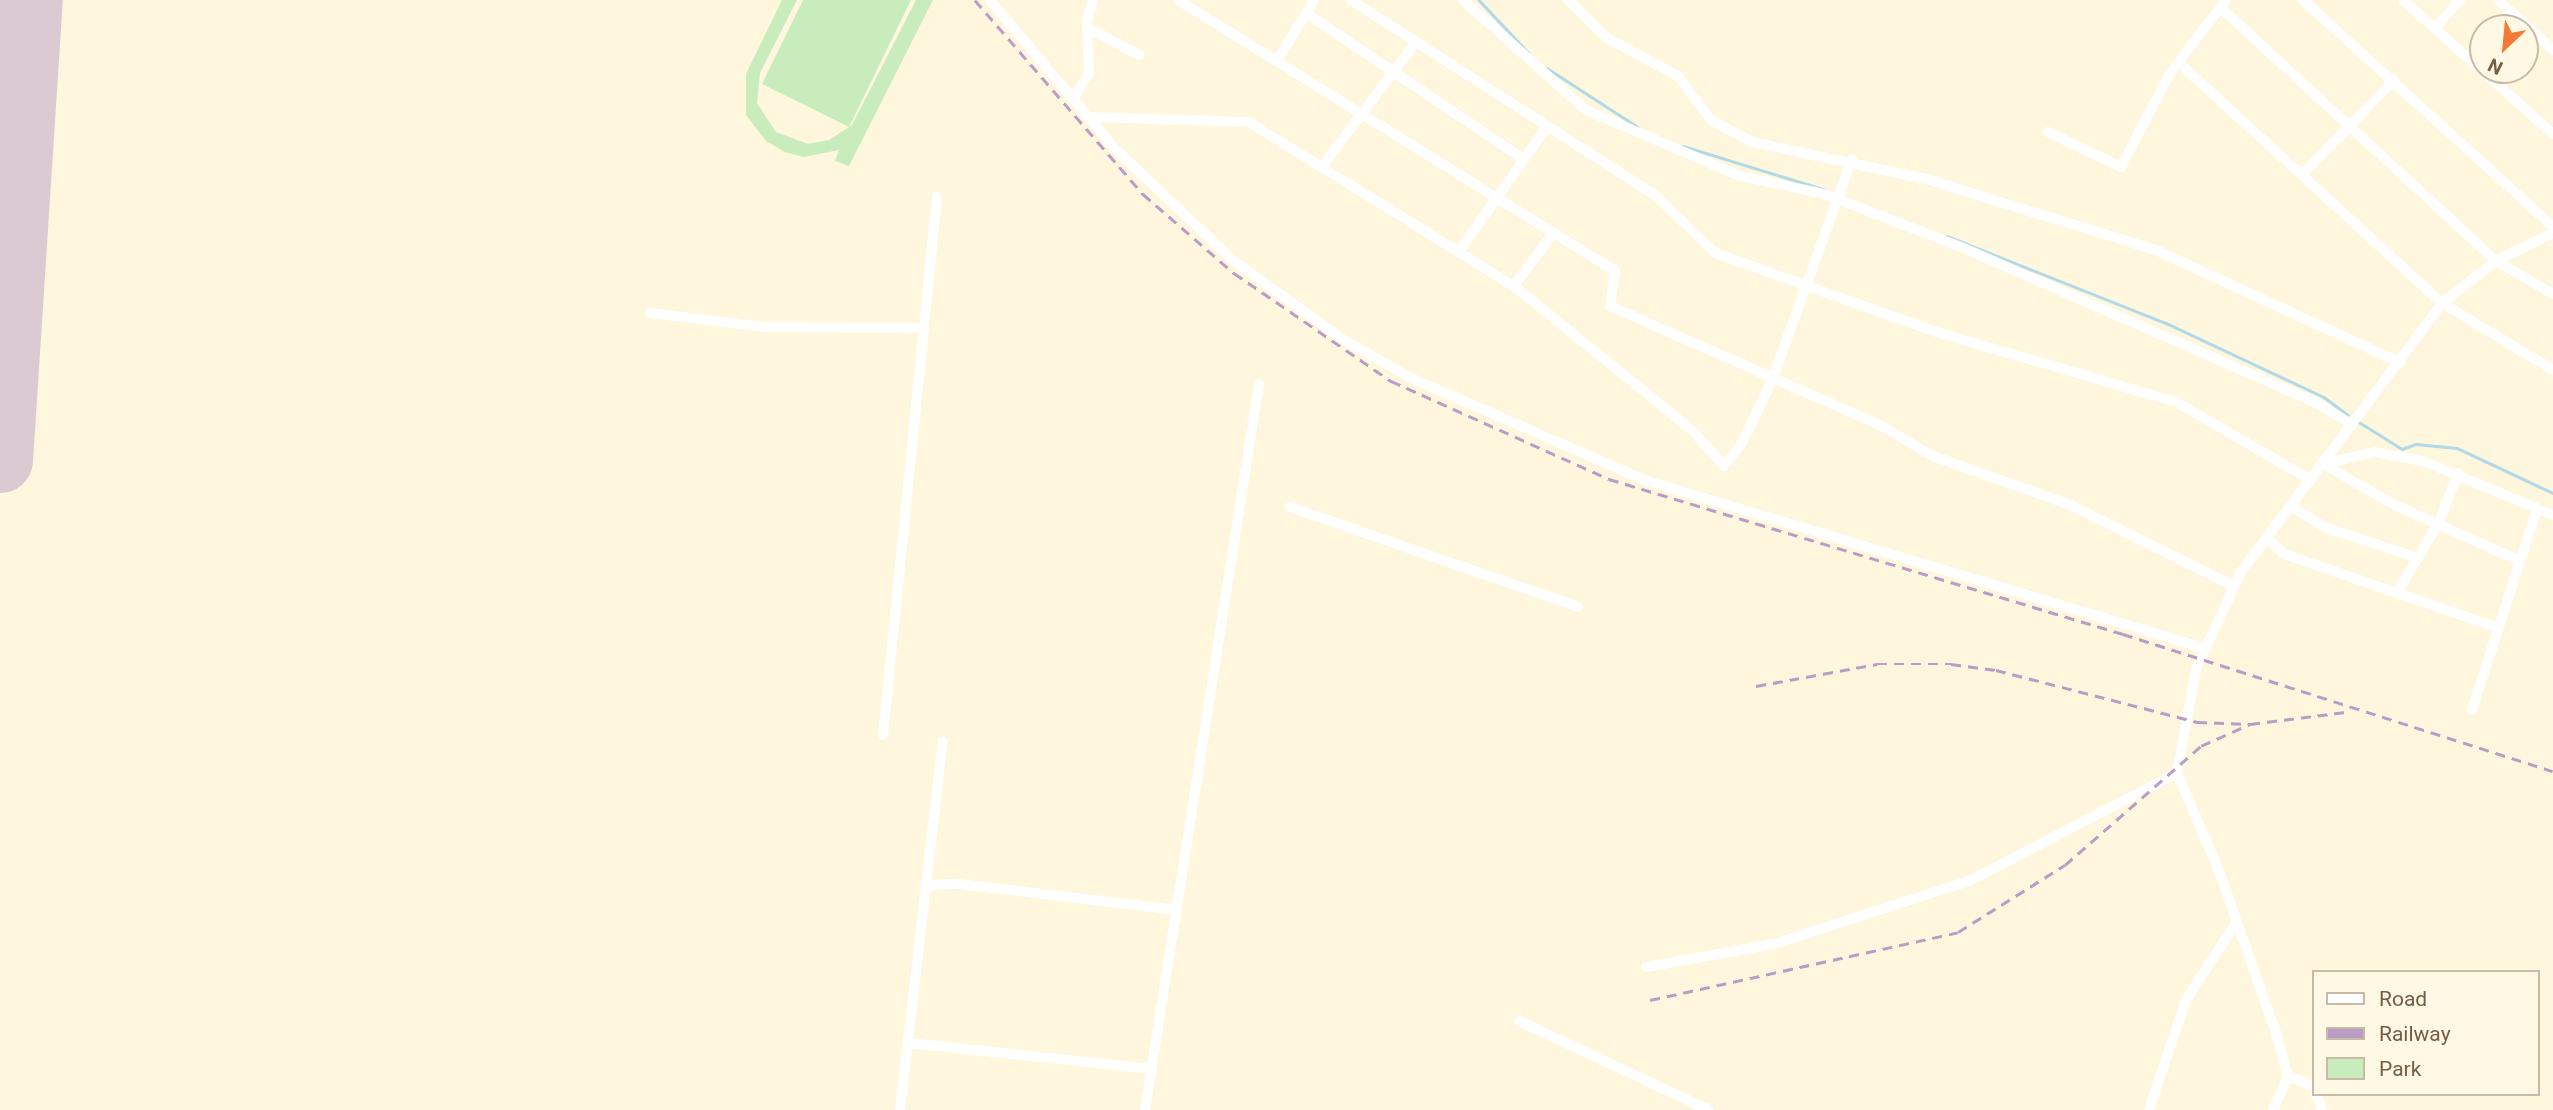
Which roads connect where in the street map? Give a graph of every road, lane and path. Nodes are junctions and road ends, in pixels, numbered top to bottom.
1 (990, 0) edge
2 (1093, 0) edge
3 (1178, 0) edge
4 (1314, 0) edge
5 (1351, 0) edge
6 (1463, 0) edge
7 (1568, 0) edge
8 (2303, 0) edge
9 (2403, 0) edge
10 (2460, 0) edge
11 (2498, 0) edge
12 (2224, 4) edge
13 (1306, 13) junction
14 (2435, 27) junction
15 (1088, 28) junction
16 (1416, 41) junction
17 (2553, 50) edge
18 (1139, 55) dead end
19 (1278, 60) junction
20 (2179, 63) junction
21 (1391, 71) junction
22 (2394, 80) junction
23 (1073, 99) junction
24 (1363, 110) junction
25 (1088, 117) junction
26 (2351, 126) junction
27 (1546, 128) junction
28 (2048, 132) dead end
29 (2553, 134) edge
30 (1523, 159) junction
31 (1851, 161) junction
32 (1324, 164) junction
33 (2302, 175) junction
34 (1497, 196) junction
35 (937, 197) dead end
36 (1836, 199) junction
37 (2553, 227) edge
38 (1554, 232) junction
39 (2553, 233) edge
40 (1460, 250) junction
41 (2496, 261) junction
42 (1514, 286) junction
43 (1802, 286) junction
44 (2553, 294) edge
45 (2442, 303) junction
46 (650, 313) dead end
47 (924, 328) junction
48 (2400, 363) junction
49 (2553, 370) edge
50 (1773, 378) junction
51 (1259, 384) dead end
52 (2352, 425) junction
53 (2323, 464) junction
54 (2458, 473) junction
55 (2311, 480) junction
56 (2291, 506) junction
57 (1290, 507) dead end
58 (2537, 509) junction
59 (2553, 515) edge
60 (2438, 524) junction
61 (2267, 538) junction
62 (2418, 558) junction
63 (2520, 561) junction
64 (2233, 586) junction
65 (2398, 591) junction
66 (1578, 607) dead end
67 (2496, 627) junction
68 (2204, 648) junction
69 (2472, 710) dead end
70 (883, 735) dead end
71 (943, 741) dead end
72 (2177, 773) junction
73 (926, 885) junction
74 (1176, 909) junction
75 (2236, 923) junction
76 (1646, 967) dead end
77 (1519, 1021) dead end
78 (909, 1042) junction
79 (1152, 1069) junction
80 (2288, 1076) junction
81 (2312, 1086) edge
82 (900, 1110) edge
83 (1145, 1110) edge
84 (1709, 1110) edge
85 (2149, 1110) edge
86 (2273, 1110) edge

1 - 23 street
2 - 15 street
3 - 19 street
4 - 13 street
5 - 16 street
6 - 36 street
7 - 31 street
8 - 22 street
9 - 14 street
10 - 14 street
11 - 17 street
12 - 20 street
12 - 26 street
13 - 19 street
13 - 21 street
14 - 29 street
15 - 18 street
15 - 23 street
16 - 21 street
16 - 27 street
19 - 24 street
20 - 28 street
20 - 33 street
21 - 24 street
21 - 30 street
22 - 26 street
22 - 37 street
23 - 25 street
24 - 32 street
24 - 34 street
25 - 32 street
25 - 68 street
26 - 33 street
26 - 41 street
27 - 30 street
27 - 43 street
30 - 34 street
31 - 36 street
31 - 48 street
32 - 40 street
33 - 45 street
34 - 38 street
34 - 40 street
35 - 47 street
36 - 43 street
36 - 52 street
38 - 42 street
38 - 50 street
39 - 41 street
40 - 42 street
41 - 44 street
41 - 45 street
42 - 50 street
43 - 50 street
43 - 55 street
45 - 48 street
45 - 49 street
46 - 47 street
47 - 70 street
48 - 52 street
50 - 64 street
51 - 74 street
52 - 53 street
53 - 54 street
53 - 55 street
53 - 60 street
54 - 58 street
54 - 60 street
55 - 56 street
56 - 61 street
56 - 62 street
57 - 66 street
58 - 59 street
58 - 63 street
60 - 62 street
60 - 63 street
61 - 64 street
61 - 65 street
62 - 65 street
63 - 67 street
64 - 68 street
65 - 67 street
67 - 69 street
68 - 72 street
71 - 73 street
72 - 75 street
72 - 76 street
73 - 74 street
73 - 78 street
74 - 79 street
75 - 80 street
75 - 85 street
77 - 84 street
78 - 79 street
78 - 82 street
79 - 83 street
80 - 81 street
80 - 86 street

